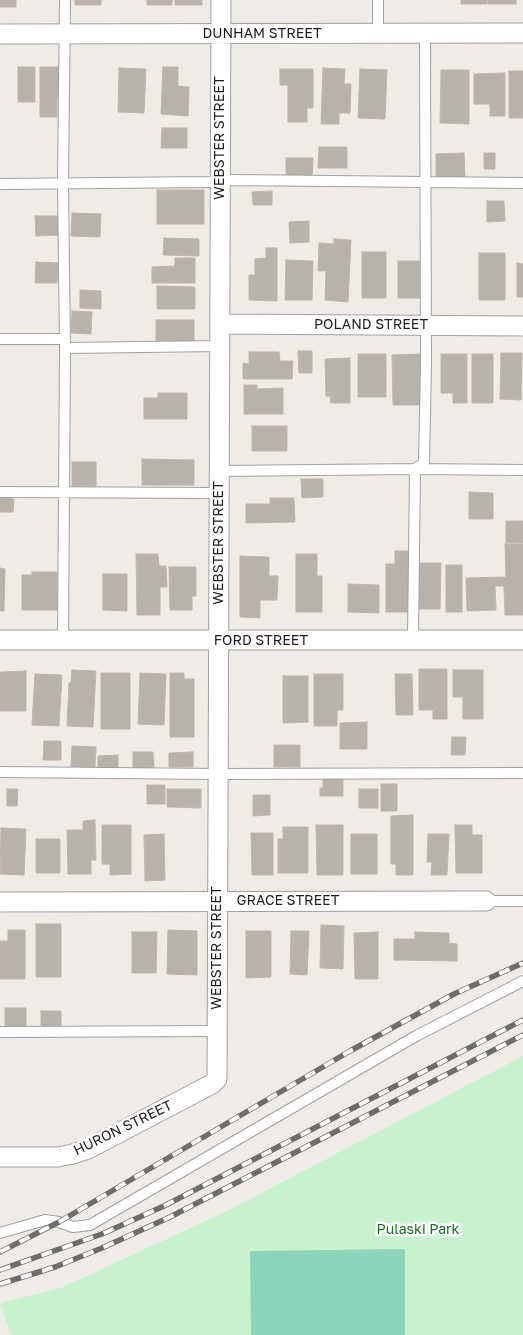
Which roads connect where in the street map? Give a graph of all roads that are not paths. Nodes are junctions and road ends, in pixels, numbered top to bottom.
1 (64, 0) edge
2 (221, 0) edge
3 (378, 0) edge
4 (424, 33) junction
5 (523, 33) edge
6 (0, 34) edge
7 (64, 34) junction
8 (221, 34) junction
9 (378, 34) junction
10 (220, 181) junction
11 (424, 182) junction
12 (523, 183) edge
13 (0, 184) edge
14 (63, 184) junction
15 (220, 324) junction
16 (426, 325) junction
17 (523, 326) edge
18 (0, 339) edge
19 (64, 343) junction
20 (220, 346) junction
21 (415, 469) junction
22 (523, 470) edge
23 (219, 471) junction
24 (0, 492) edge
25 (63, 492) junction
26 (219, 493) junction
27 (63, 639) junction
28 (0, 640) edge
29 (414, 640) junction
30 (523, 640) edge
31 (218, 641) junction
32 (0, 772) edge
33 (523, 772) edge
34 (218, 774) junction
35 (217, 901) junction
36 (486, 901) joint
37 (523, 901) edge
38 (0, 902) edge
39 (523, 981) edge
40 (217, 1031) junction
41 (0, 1032) edge
42 (212, 1084) joint
43 (0, 1157) edge
44 (0, 1233) edge

1 - 7 lane
2 - 8 street, WEBSTER STREET
3 - 9 lane
4 - 5 street, DUNHAM STREET
4 - 9 street, DUNHAM STREET
4 - 11 lane
6 - 7 street, DUNHAM STREET
7 - 8 street, DUNHAM STREET
7 - 14 lane
8 - 9 street, DUNHAM STREET
8 - 10 street, WEBSTER STREET
10 - 11 lane
10 - 14 lane
10 - 15 street, WEBSTER STREET
11 - 12 lane
11 - 16 lane
13 - 14 lane
14 - 19 lane
15 - 16 street, POLAND STREET
15 - 20 street, WEBSTER STREET
16 - 17 street, POLAND STREET
16 - 21 lane
18 - 19 lane
19 - 20 lane
19 - 25 lane
20 - 23 street, WEBSTER STREET
21 - 22 lane
21 - 23 lane
21 - 29 lane
23 - 26 street, WEBSTER STREET
24 - 25 lane
25 - 26 lane
25 - 27 lane
26 - 31 street, WEBSTER STREET
27 - 28 street, FORD STREET
27 - 31 street, FORD STREET
29 - 30 street, FORD STREET
29 - 31 street, FORD STREET
31 - 34 street, WEBSTER STREET
32 - 34 lane
33 - 34 lane
34 - 35 street, WEBSTER STREET
35 - 36 street, GRACE STREET
35 - 38 street, GRACE STREET
35 - 40 street, WEBSTER STREET
36 - 37 lane
39 - 44 lane
40 - 41 lane
40 - 42 street, WEBSTER STREET
42 - 43 street, HURON STREET

